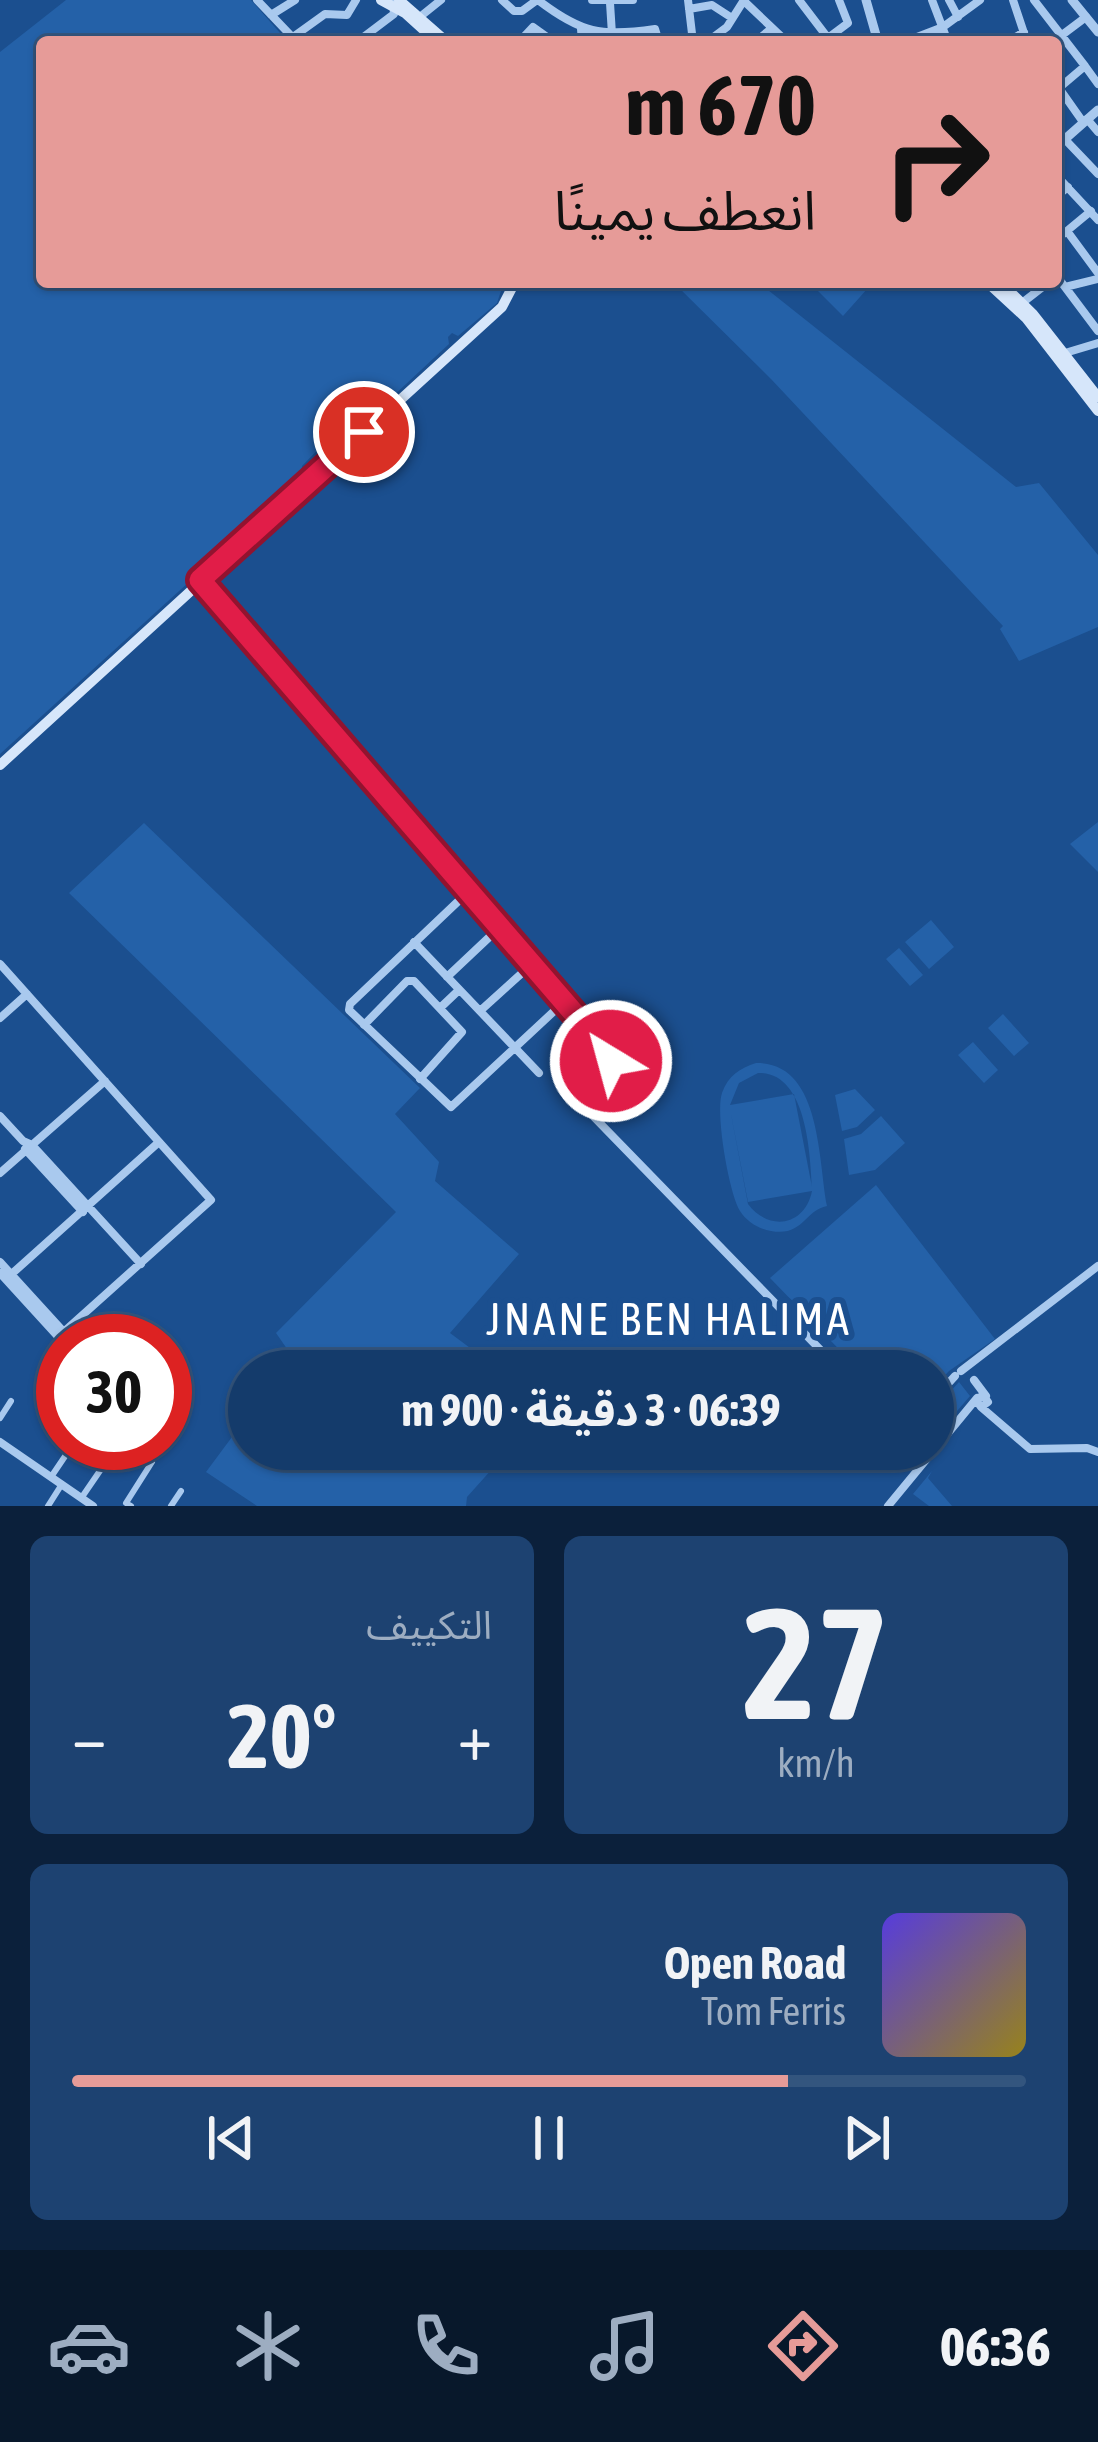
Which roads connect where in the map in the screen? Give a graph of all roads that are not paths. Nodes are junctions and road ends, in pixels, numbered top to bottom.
1 (257, 0) edge
2 (295, 0) edge
3 (356, 0) edge
4 (381, 0) edge
5 (441, 0) edge
6 (502, 0) edge
7 (538, 0) edge
8 (592, 0) edge
9 (633, 0) edge
10 (744, 0) edge
11 (799, 0) edge
12 (838, 0) edge
13 (866, 0) edge
14 (932, 0) edge
15 (950, 0) edge
16 (980, 0) edge
17 (1012, 0) edge
18 (1034, 0) edge
19 (1072, 0) edge
20 (623, 1) edge
21 (396, 2) edge
22 (610, 3) edge
23 (689, 4) edge
24 (522, 11) junction
25 (272, 15) junction
26 (422, 16) junction
27 (958, 17) junction
28 (1086, 17) junction
29 (733, 19) junction
30 (533, 27) junction
31 (943, 27) junction
32 (772, 28) junction
33 (580, 29) junction
34 (1098, 32) edge
35 (291, 36) edge
36 (300, 36) edge
37 (364, 36) edge
38 (431, 36) edge
39 (441, 36) edge
40 (525, 36) edge
41 (546, 36) edge
42 (581, 36) edge
43 (606, 36) edge
44 (610, 36) edge
45 (692, 36) edge
46 (714, 36) edge
47 (763, 36) edge
48 (781, 36) edge
49 (827, 36) edge
50 (834, 36) edge
51 (876, 36) edge
52 (920, 36) edge
53 (946, 36) edge
54 (1025, 36) edge
55 (1058, 36) edge
56 (1062, 39) edge
57 (1062, 41) edge
58 (1085, 66) junction
59 (1098, 84) edge
60 (1062, 85) edge
61 (1062, 92) edge
62 (1098, 110) edge
63 (1085, 121) junction
64 (1098, 132) edge
65 (1062, 142) edge
66 (1062, 146) edge
67 (1098, 174) edge
68 (1062, 181) edge
69 (1068, 187) junction
70 (1062, 192) edge
71 (1091, 211) junction
72 (1098, 220) edge
73 (1067, 231) junction
74 (1062, 235) edge
75 (1098, 276) edge
76 (1062, 285) edge
77 (1065, 287) junction
78 (511, 288) edge
79 (994, 288) edge
80 (1006, 288) edge
81 (1041, 288) edge
82 (1022, 303) junction
83 (1098, 308) edge
84 (1083, 312) junction
85 (1098, 331) edge
86 (1098, 344) edge
87 (1061, 355) junction
88 (1098, 397) edge
89 (1098, 411) edge
90 (200, 580) junction
91 (0, 765) edge
92 (469, 891) junction
93 (500, 927) junction
94 (414, 942) junction
95 (532, 963) junction
96 (0, 964) edge
97 (447, 977) junction
98 (459, 990) junction
99 (26, 994) junction
100 (565, 1001) junction
101 (440, 1008) junction
102 (479, 1011) junction
103 (0, 1018) edge
104 (364, 1025) junction
105 (515, 1049) junction
106 (538, 1073) dead end
107 (420, 1079) junction
108 (105, 1082) junction
109 (0, 1116) edge
110 (159, 1142) junction
111 (27, 1145) junction
112 (0, 1173) edge
113 (86, 1209) junction
114 (0, 1262) edge
115 (141, 1264) junction
116 (1098, 1266) edge
117 (6, 1275) edge
118 (42, 1314) edge
119 (89, 1314) edge
120 (821, 1350) edge
121 (965, 1376) junction
122 (954, 1384) edge
123 (11, 1401) dead end
124 (982, 1402) junction
125 (0, 1418) edge
126 (954, 1429) edge
127 (0, 1443) edge
128 (1098, 1452) edge
129 (56, 1470) edge
130 (100, 1470) edge
131 (147, 1470) edge
132 (919, 1470) edge
133 (51, 1477) junction
134 (62, 1484) junction
135 (181, 1491) dead end
136 (82, 1497) junction
137 (47, 1506) edge
138 (93, 1506) edge
139 (131, 1506) edge
140 (171, 1506) edge
141 (888, 1506) edge

1 - 25 street
2 - 25 street
3 - 36 street
4 - 21 main road
5 - 26 street
6 - 24 street
7 - 24 street
7 - 33 street
8 - 22 street
9 - 20 street
10 - 29 street
10 - 32 street
11 - 49 street
12 - 50 street
13 - 51 street
14 - 31 street
15 - 27 street
16 - 27 street
17 - 54 street
18 - 55 street
19 - 28 street
20 - 22 street
21 - 26 main road
21 - 37 street
21 - 38 main road
22 - 44 street
23 - 29 street
23 - 45 street
24 - 30 street
25 - 35 street
26 - 39 main road
27 - 31 street
28 - 34 street
28 - 56 street
29 - 46 street
30 - 40 street
30 - 41 street
31 - 52 street
31 - 53 street
32 - 47 street
32 - 48 street
33 - 42 street
33 - 43 street
57 - 58 street
58 - 59 street
58 - 60 street
61 - 63 street
62 - 63 street
63 - 64 street
63 - 65 street
66 - 67 street
68 - 69 street
69 - 70 street
69 - 71 street
71 - 72 street
71 - 73 street
73 - 74 street
73 - 75 street
75 - 77 street
76 - 77 street
77 - 84 street
78 - 90 main road
79 - 87 main road
80 - 82 main road
81 - 82 street
82 - 87 main road
83 - 84 street
84 - 85 street
86 - 87 street
87 - 88 main road
87 - 89 main road
90 - 91 main road
90 - 92 street
92 - 93 street
92 - 94 street
93 - 95 street
93 - 97 street
94 - 97 street
94 - 104 street
95 - 100 street
95 - 102 street
96 - 99 street
97 - 98 street
98 - 101 street
98 - 102 street
99 - 103 street
99 - 108 street
100 - 105 street
100 - 120 street
101 - 104 street
101 - 107 street
102 - 105 street
104 - 107 street
105 - 106 street
105 - 107 street
108 - 110 street
108 - 111 street
109 - 111 street
110 - 113 street
110 - 115 street
111 - 112 street
111 - 113 street
113 - 115 street
113 - 117 street
114 - 117 street
115 - 119 street
116 - 121 street
117 - 118 street
121 - 122 street
121 - 124 street
123 - 125 street
124 - 126 street
124 - 128 street
127 - 133 street
129 - 133 street
130 - 136 street
131 - 139 street
132 - 141 street
133 - 134 street
134 - 136 street
134 - 137 street
135 - 140 street
136 - 138 street

